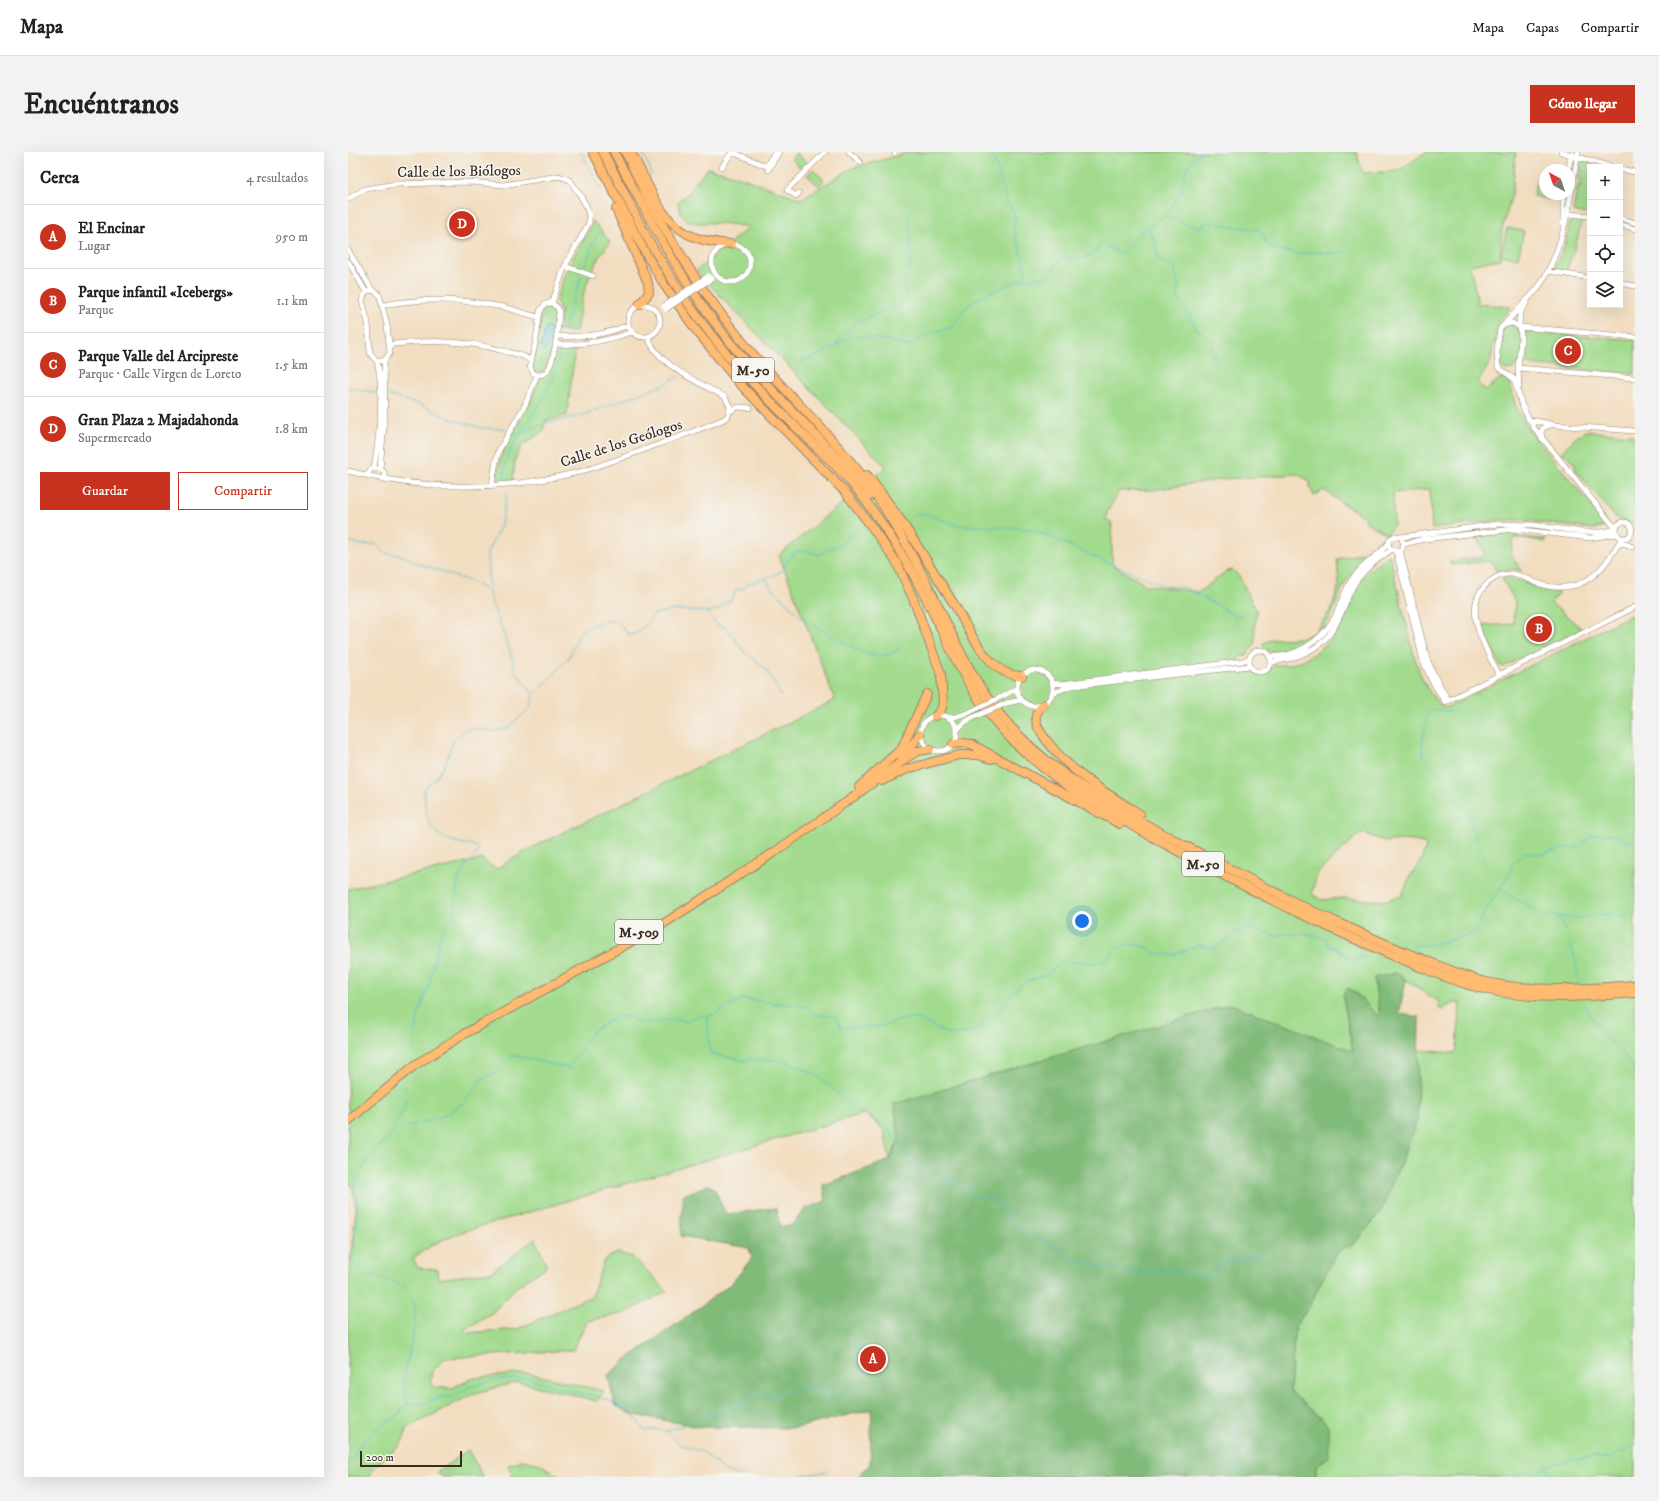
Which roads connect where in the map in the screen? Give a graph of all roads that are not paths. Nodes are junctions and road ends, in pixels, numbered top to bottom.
1 (589, 152) edge
2 (593, 152) edge
3 (603, 152) edge
4 (614, 152) edge
5 (625, 152) edge
6 (631, 152) edge
7 (732, 152) edge
8 (774, 152) edge
9 (779, 152) edge
10 (825, 152) edge
11 (849, 152) edge
12 (1561, 152) edge
13 (1572, 153) edge
14 (1578, 154) edge
15 (860, 162) dead end
16 (1569, 164) edge
17 (1604, 164) edge
18 (722, 167) dead end
19 (1623, 169) edge
20 (768, 170) dead end
21 (1635, 172) edge
22 (799, 193) dead end
23 (348, 199) edge
24 (1563, 200) edge
25 (1568, 214) junction
26 (1587, 216) edge
27 (1623, 219) edge
28 (1635, 222) edge
29 (1623, 225) edge
30 (1635, 229) edge
31 (1563, 231) junction
32 (731, 244) junction
33 (348, 250) edge
34 (348, 261) edge
35 (565, 266) junction
36 (714, 270) junction
37 (1548, 271) junction
38 (593, 276) dead end
39 (717, 276) junction
40 (710, 278) junction
41 (1587, 278) edge
42 (1623, 284) edge
43 (1635, 286) edge
44 (1538, 288) junction
45 (369, 291) junction
46 (552, 303) junction
47 (383, 305) junction
48 (639, 305) junction
49 (665, 307) junction
50 (655, 309) junction
51 (660, 316) junction
52 (539, 317) junction
53 (1520, 320) junction
54 (628, 325) junction
55 (1503, 325) junction
56 (1520, 327) junction
57 (1532, 328) junction
58 (632, 332) junction
59 (556, 336) junction
60 (648, 337) junction
61 (1635, 337) edge
62 (555, 344) junction
63 (389, 345) junction
64 (377, 361) junction
65 (384, 361) junction
66 (531, 361) junction
67 (1517, 368) junction
68 (1503, 372) junction
69 (537, 375) junction
70 (1635, 378) edge
71 (1519, 395) junction
72 (750, 408) dead end
73 (730, 412) junction
74 (1528, 419) junction
75 (814, 420) junction
76 (775, 421) junction
77 (1541, 423) junction
78 (1554, 425) junction
79 (1534, 428) junction
80 (1635, 431) edge
81 (1542, 440) junction
82 (377, 469) junction
83 (348, 471) edge
84 (367, 475) junction
85 (386, 480) junction
86 (492, 485) junction
87 (1634, 530) edge
88 (1617, 531) junction
89 (1401, 538) junction
90 (894, 542) junction
91 (1388, 544) junction
92 (1404, 544) junction
93 (1616, 545) junction
94 (1634, 548) edge
95 (1395, 551) junction
96 (919, 568) junction
97 (1635, 607) edge
98 (1270, 656) junction
99 (1249, 658) junction
100 (1271, 663) junction
101 (1250, 666) junction
102 (1499, 675) junction
103 (1022, 676) junction
104 (1052, 683) junction
105 (1017, 688) junction
106 (1052, 693) junction
107 (927, 694) dead end
108 (1021, 700) junction
109 (1044, 704) junction
110 (935, 716) junction
111 (948, 717) junction
112 (957, 730) junction
113 (920, 734) junction
114 (953, 744) junction
115 (930, 749) junction
116 (1016, 767) junction
117 (859, 787) junction
118 (773, 853) junction
119 (1231, 870) junction
120 (1234, 881) junction
121 (1635, 985) edge
122 (1635, 993) edge
123 (348, 1114) edge
124 (348, 1121) edge

1 - 48 highway
2 - 76 highway
3 - 90 highway, M-50
4 - 96 highway, M-50
5 - 75 highway
6 - 32 highway
7 - 8 street
7 - 18 street
9 - 20 street
10 - 22 street
11 - 15 street
12 - 13 street
13 - 14 street
13 - 16 street
14 - 17 street
14 - 25 street
19 - 21 street
23 - 35 street, Calle de los Biólogos
24 - 31 street
25 - 26 street
25 - 31 street
27 - 28 street
29 - 30 street
31 - 37 street
32 - 36 street
32 - 39 street
33 - 45 street
34 - 45 street
35 - 38 street
35 - 46 street, Calle de los Biólogos
36 - 39 street
36 - 40 street
37 - 41 street
37 - 44 street
39 - 40 street
40 - 49 street, bridge
42 - 43 street
44 - 53 street
44 - 55 street
45 - 47 street
45 - 64 street
46 - 52 street
46 - 59 street
47 - 52 street
47 - 63 street
48 - 50 street
48 - 54 street
49 - 50 street
49 - 51 street
50 - 51 street
51 - 60 street
52 - 66 street
53 - 56 street
53 - 57 street
54 - 58 street
54 - 59 street
55 - 56 street
55 - 68 street
56 - 57 street
56 - 67 street
57 - 61 street
58 - 60 street
58 - 62 street
59 - 62 street
60 - 73 street
62 - 69 street
63 - 65 street
63 - 66 street
64 - 65 street
64 - 82 street
65 - 82 street
66 - 69 street
67 - 68 street
67 - 70 street
67 - 71 street
68 - 71 street
69 - 86 street
71 - 74 street
72 - 73 street, Calle de los Geólogos
73 - 86 street, Calle de los Geólogos
74 - 77 street
74 - 79 street
75 - 96 highway
75 - 103 highway
76 - 90 highway
76 - 110 highway
77 - 78 street
77 - 79 street
78 - 80 street
78 - 81 street
79 - 81 street
81 - 88 street
82 - 84 street
82 - 85 street
83 - 84 street, Calle de los Geólogos
84 - 85 street, Calle de los Geólogos
85 - 86 street, Calle de los Geólogos
87 - 88 street
87 - 88 street
87 - 94 street
88 - 89 street
88 - 92 street
88 - 93 street
88 - 94 street
89 - 91 street
89 - 92 street
90 - 120 highway, M-50
91 - 95 street
91 - 98 street
92 - 95 street
93 - 94 street
93 - 102 street
95 - 100 street
95 - 102 street
96 - 119 highway, M-50
97 - 102 street
98 - 99 street
98 - 100 street
99 - 101 street
99 - 104 street
100 - 101 street
101 - 106 street
103 - 104 street
103 - 105 street
104 - 106 street
105 - 108 street
105 - 111 street, bridge
106 - 109 street
107 - 117 highway
108 - 109 street
108 - 112 street, bridge
109 - 119 highway
110 - 111 street
110 - 113 street, M-509
111 - 112 street
112 - 114 street
113 - 115 street
113 - 117 highway, M-509
114 - 115 street, M-509
114 - 116 highway
115 - 118 highway, M-509
116 - 118 highway
116 - 120 highway
117 - 123 highway, M-509
118 - 124 highway, M-509
119 - 121 highway, M-50
120 - 122 highway, M-50

